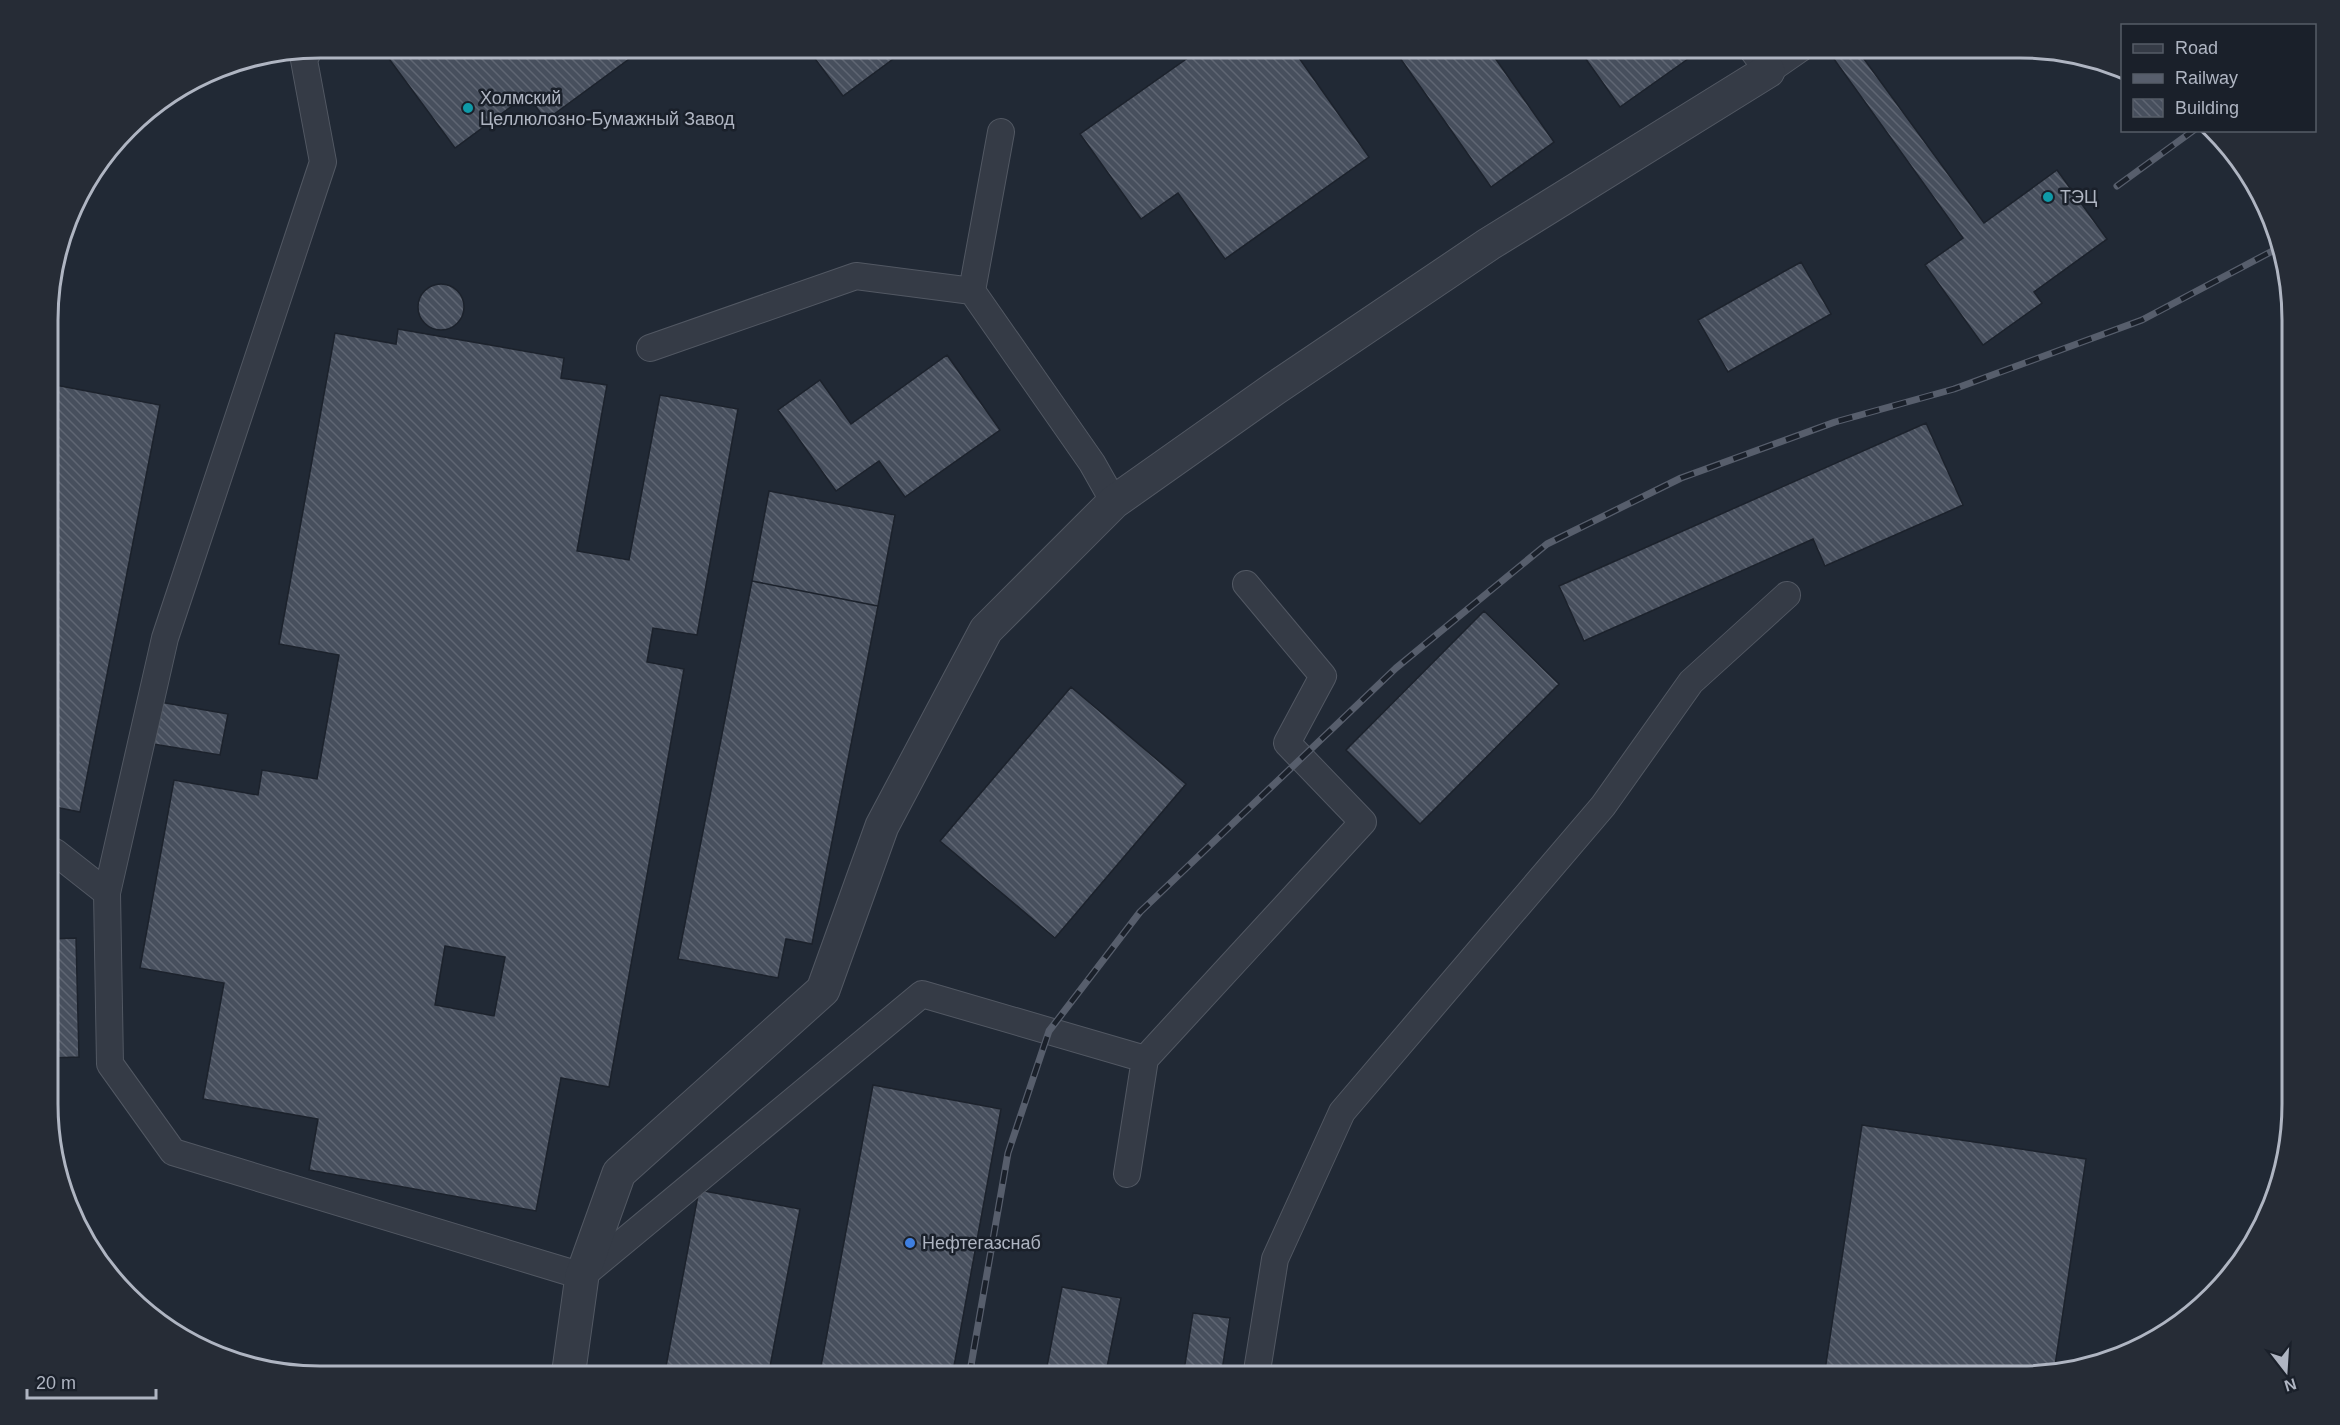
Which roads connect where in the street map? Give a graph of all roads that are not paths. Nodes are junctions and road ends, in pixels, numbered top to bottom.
1 (304, 59) edge
2 (1759, 60) edge
3 (1001, 132) dead end
4 (972, 291) junction
5 (650, 348) dead end
6 (1114, 502) junction
7 (1246, 584) dead end
8 (1787, 595) dead end
9 (58, 854) edge
10 (107, 893) junction
11 (1145, 1059) junction
12 (1127, 1174) dead end
13 (582, 1276) junction
14 (570, 1366) edge
15 (1258, 1366) edge

1 - 10 lane
2 - 6 street
3 - 4 lane
4 - 5 lane
4 - 6 lane
6 - 13 street
7 - 11 lane
8 - 15 lane
9 - 10 lane
10 - 13 lane
11 - 12 lane
11 - 13 lane
13 - 14 street

